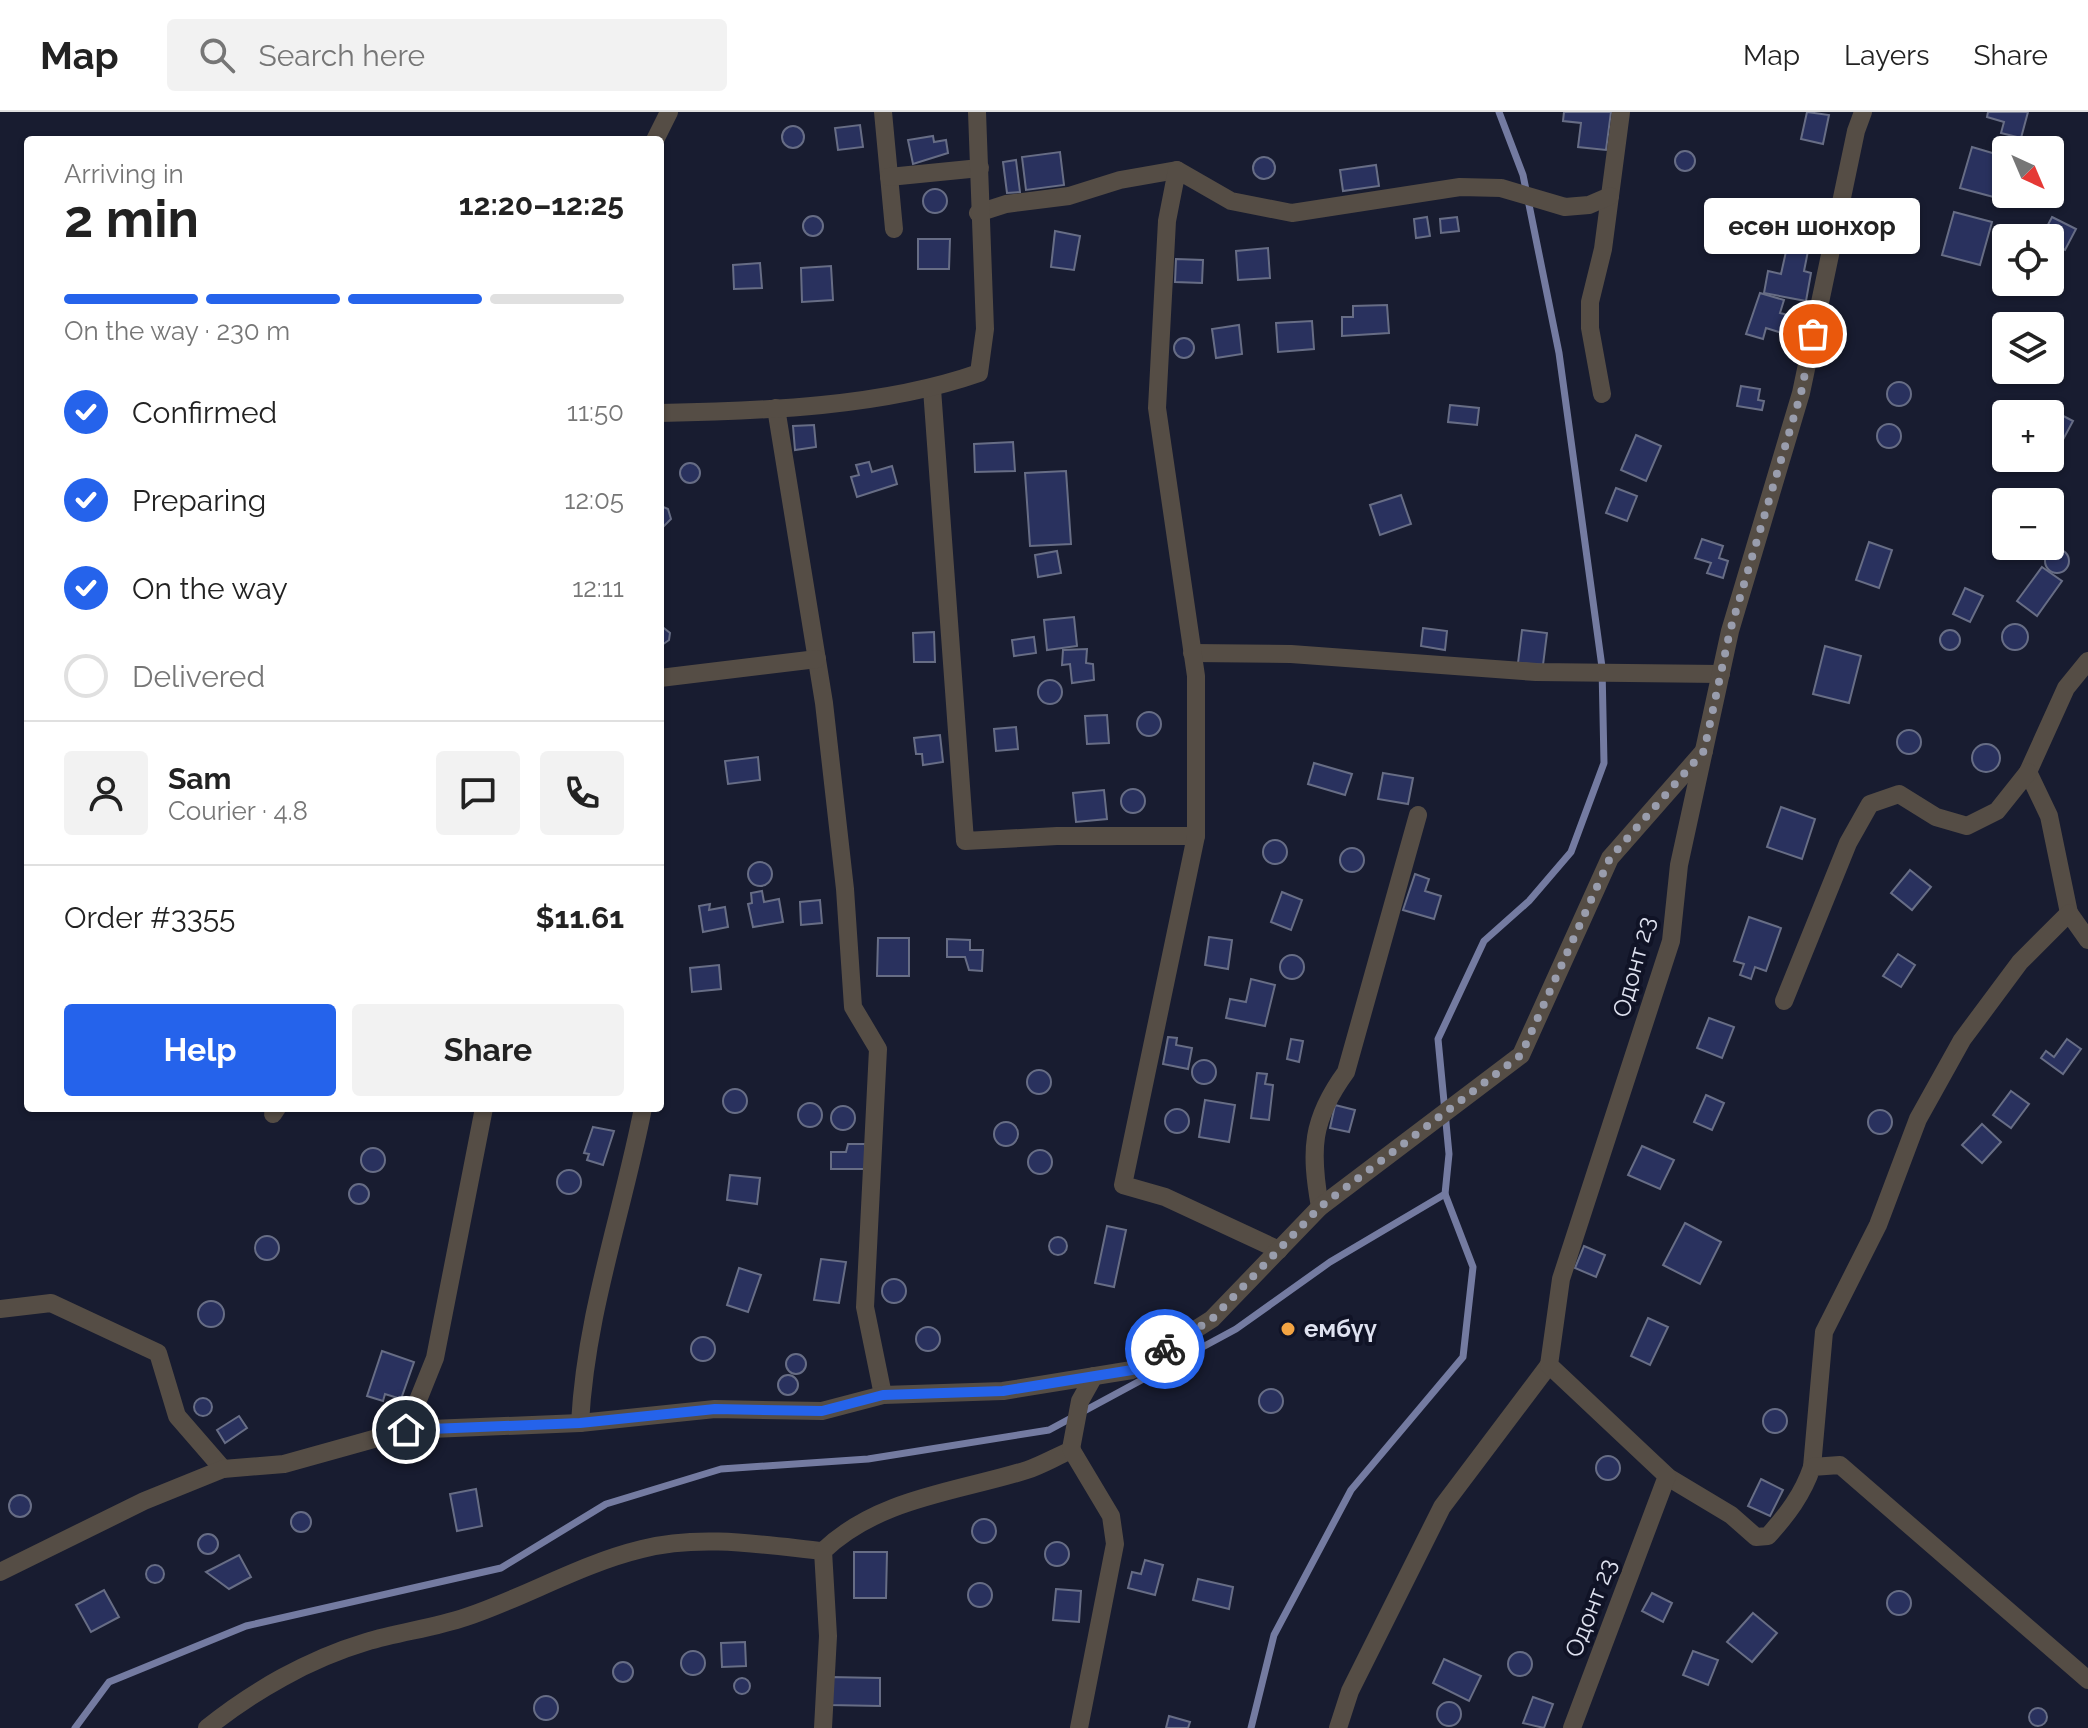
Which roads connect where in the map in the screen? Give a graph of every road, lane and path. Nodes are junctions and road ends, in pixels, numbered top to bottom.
1 (669, 112) edge
2 (883, 112) edge
3 (977, 112) edge
4 (1621, 112) edge
5 (1863, 112) edge
6 (657, 136) edge
7 (980, 168) junction
8 (1177, 170) junction
9 (889, 177) junction
10 (1610, 196) junction
11 (978, 213) junction
12 (894, 229) dead end
13 (932, 389) junction
14 (1602, 394) dead end
15 (776, 408) junction
16 (664, 413) edge
17 (1192, 653) junction
18 (817, 659) junction
19 (2088, 661) edge
20 (1721, 674) junction
21 (664, 678) edge
22 (1704, 751) junction
23 (2028, 772) junction
24 (1418, 815) dead end
25 (1196, 836) junction
26 (2069, 913) junction
27 (2088, 940) edge
28 (1784, 1001) dead end
29 (483, 1112) edge
30 (642, 1112) edge
31 (1320, 1207) junction
32 (1279, 1250) junction
33 (0, 1309) edge
34 (1549, 1365) junction
35 (1094, 1376) junction
36 (883, 1395) junction
37 (580, 1423) junction
38 (406, 1430) junction
39 (1072, 1450) junction
40 (1812, 1467) junction
41 (223, 1469) junction
42 (1666, 1476) junction
43 (823, 1551) junction
44 (0, 1572) edge
45 (2088, 1680) edge
46 (207, 1728) edge
47 (823, 1728) edge
48 (1079, 1728) edge
49 (1338, 1728) edge
50 (1572, 1728) edge

1 - 6 street
2 - 9 street
3 - 7 street
4 - 10 street
5 - 20 street, Одонт 23
7 - 9 street
7 - 11 street
8 - 10 street
8 - 11 street
8 - 17 street
9 - 12 street
10 - 14 street
11 - 13 street
13 - 15 street
13 - 25 street
15 - 16 street
15 - 18 street
17 - 20 street
17 - 25 street
18 - 21 street
18 - 36 street
19 - 23 street
20 - 22 street, Одонт 23
22 - 31 street
22 - 34 street, Одонт 23
23 - 26 street
23 - 28 street
24 - 31 street
25 - 32 street
26 - 27 street
26 - 40 street
29 - 38 street
30 - 37 street
31 - 32 street
32 - 35 street
33 - 41 street
34 - 42 street
34 - 49 street
35 - 36 street
35 - 39 street
36 - 37 street
37 - 38 street
38 - 41 street
39 - 43 street
39 - 48 street
40 - 42 street
40 - 45 street
41 - 44 street
42 - 50 street, Одонт 23
43 - 46 street
43 - 47 street

